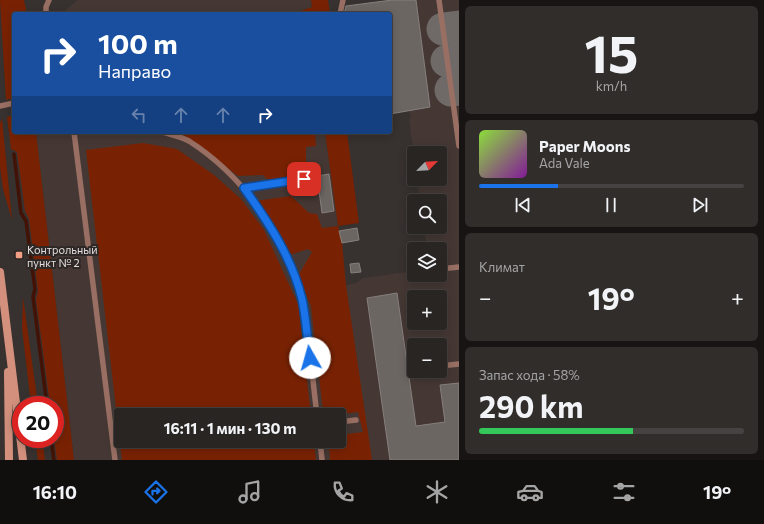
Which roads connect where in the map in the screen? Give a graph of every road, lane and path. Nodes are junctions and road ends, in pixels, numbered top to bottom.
1 (49, 0) edge
2 (343, 0) edge
3 (439, 0) edge
4 (46, 12) edge
5 (340, 12) edge
6 (12, 103) edge
7 (0, 106) edge
8 (74, 134) edge
9 (169, 134) edge
10 (459, 146) edge
11 (304, 179) dead end
12 (244, 188) junction
13 (459, 267) edge
14 (447, 268) edge
15 (0, 272) edge
16 (8, 337) junction
17 (459, 364) edge
18 (447, 365) edge
19 (316, 408) edge
20 (356, 420) dead end
21 (346, 421) edge
22 (321, 448) edge
23 (9, 460) edge
24 (23, 460) edge
25 (116, 460) edge
26 (322, 460) edge

1 - 4 lane
2 - 5 lane
3 - 10 lane
6 - 7 lane
8 - 25 lane
9 - 12 lane
11 - 12 lane
12 - 19 lane
13 - 14 lane
15 - 16 main road
16 - 23 main road
16 - 24 main road
17 - 18 lane
20 - 21 lane
22 - 26 lane

